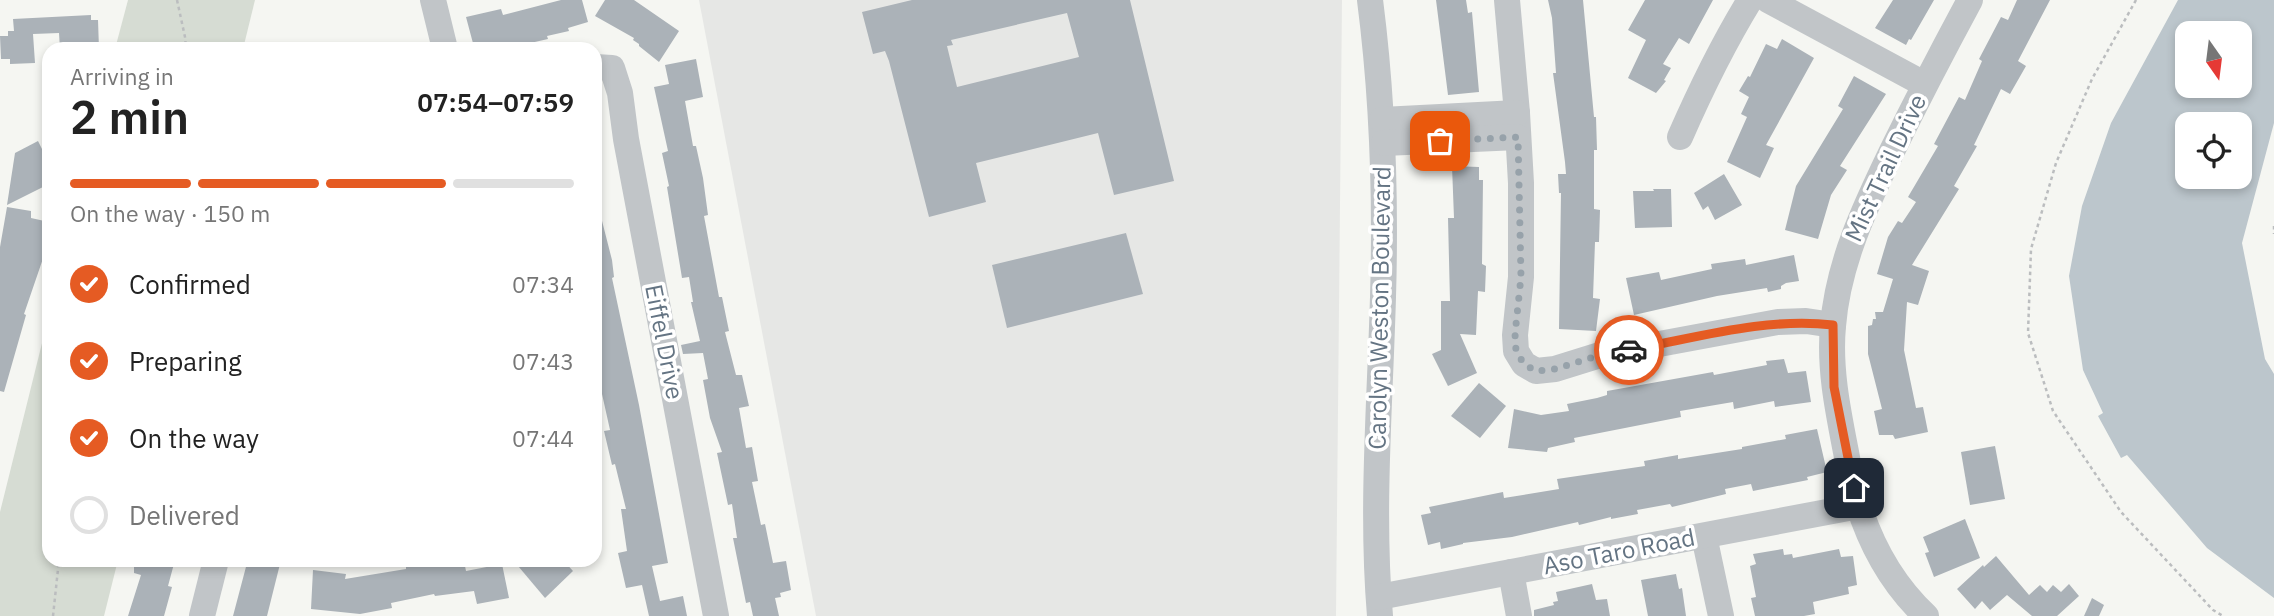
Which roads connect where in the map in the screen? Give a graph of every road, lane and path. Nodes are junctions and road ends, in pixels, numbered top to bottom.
1 (177, 0) edge
2 (433, 0) edge
3 (1370, 0) edge
4 (1507, 0) edge
5 (1750, 0) edge
6 (1768, 0) edge
7 (1970, 0) edge
8 (2136, 0) edge
9 (185, 42) edge
10 (443, 42) edge
11 (604, 67) edge
12 (1924, 84) junction
13 (1518, 125) junction
14 (1383, 132) junction
15 (1680, 137) dead end
16 (2274, 226) edge
17 (2274, 234) edge
18 (1833, 325) junction
19 (1859, 506) junction
20 (1704, 536) junction
21 (58, 567) edge
22 (214, 567) edge
23 (1511, 572) junction
24 (1379, 607) edge
25 (53, 616) edge
26 (202, 616) edge
27 (716, 616) edge
28 (1519, 616) edge
29 (1721, 616) edge
30 (1926, 616) edge
31 (2223, 616) edge

1 - 9 path
2 - 10 street
3 - 14 street, Carolyn Weston Boulevard
4 - 13 street
5 - 15 street
6 - 12 street
7 - 12 street, Mist Trail Drive
8 - 31 path
11 - 27 street, Eiffel Drive
12 - 18 street, Mist Trail Drive
13 - 14 street
13 - 18 street
14 - 24 street, Carolyn Weston Boulevard
16 - 17 path
18 - 19 street, Mist Trail Drive
19 - 20 street, Aso Taro Road
19 - 30 street, Mist Trail Drive
20 - 23 street, Aso Taro Road
20 - 29 street
21 - 25 path
22 - 26 street
23 - 24 street, Aso Taro Road
23 - 28 street

